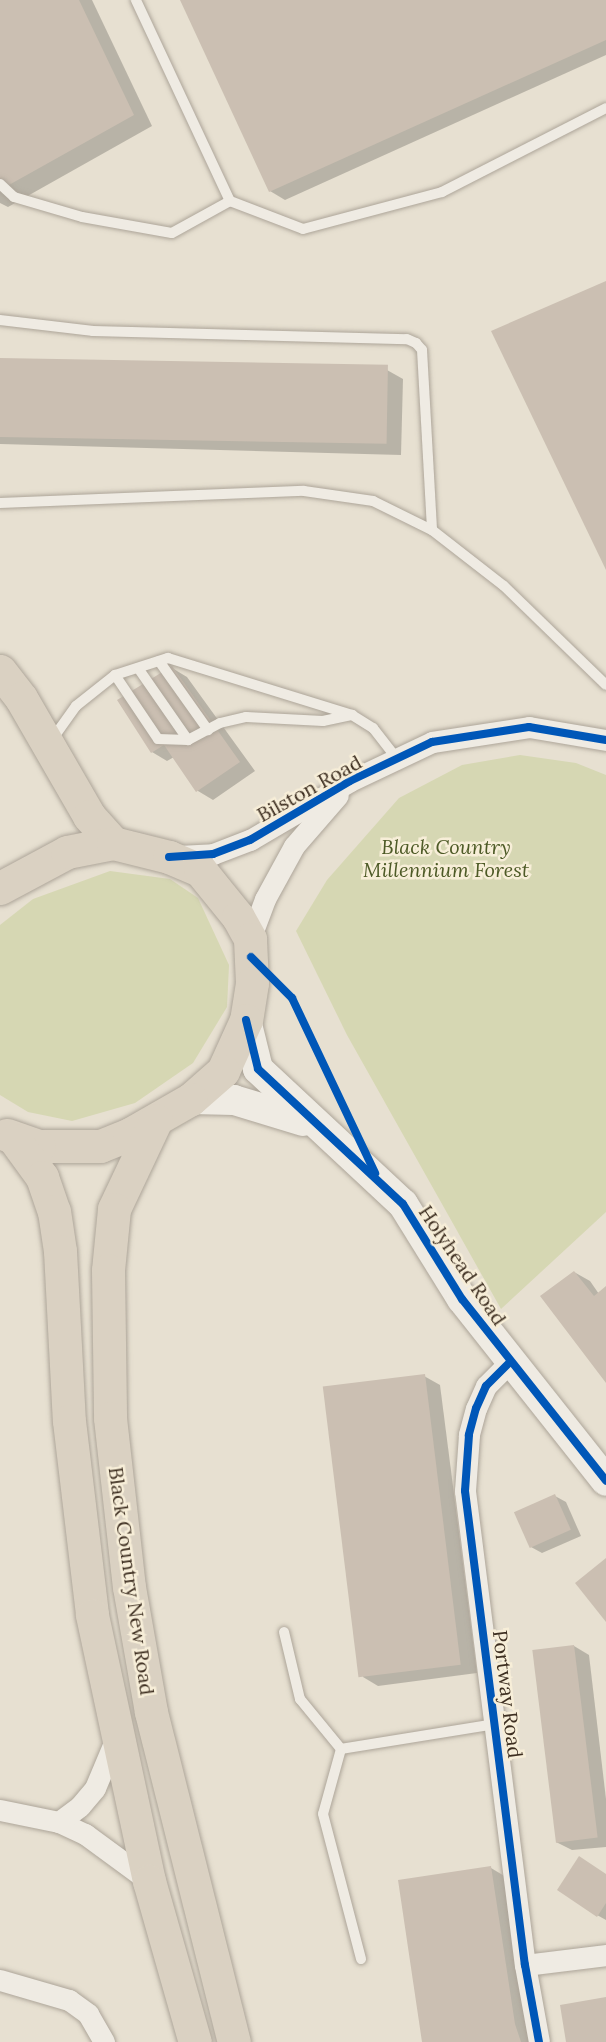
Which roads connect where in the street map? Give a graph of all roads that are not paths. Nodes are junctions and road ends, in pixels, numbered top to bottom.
1 (136, 0) edge
2 (606, 108) edge
3 (0, 184) edge
4 (230, 201) junction
5 (0, 320) edge
6 (0, 502) edge
7 (432, 530) junction
8 (159, 661) junction
9 (138, 668) junction
10 (0, 670) edge
11 (115, 675) junction
12 (606, 686) edge
13 (352, 715) junction
14 (208, 730) junction
15 (188, 740) junction
16 (606, 740) edge
17 (47, 746) junction
18 (397, 759) junction
19 (350, 781) junction
20 (113, 843) junction
21 (169, 857) junction
22 (0, 888) edge
23 (250, 939) junction
24 (246, 1020) junction
25 (191, 1100) junction
26 (156, 1120) junction
27 (328, 1132) junction
28 (8, 1135) edge
29 (510, 1362) junction
30 (606, 1481) edge
31 (284, 1632) dead end
32 (495, 1724) junction
33 (116, 1738) junction
34 (341, 1749) junction
35 (0, 1810) edge
36 (58, 1822) junction
37 (149, 1881) junction
38 (606, 1955) edge
39 (361, 1959) dead end
40 (525, 1965) junction
41 (0, 1980) edge
42 (104, 2042) edge
43 (195, 2042) edge
44 (234, 2042) edge
45 (539, 2042) edge

1 - 4 lane
2 - 4 lane
3 - 4 lane
5 - 7 lane
6 - 7 lane
7 - 12 lane
8 - 9 lane
8 - 13 lane
8 - 14 lane
9 - 11 lane
9 - 15 lane
10 - 17 highway
11 - 15 lane
11 - 17 lane
13 - 14 lane
13 - 18 lane
14 - 15 lane
16 - 18 street, Bilston Road
17 - 20 highway
18 - 19 street, Bilston Road
19 - 21 street, Bilston Road
19 - 23 street, Bilston Road
20 - 21 highway
20 - 22 highway
21 - 23 highway
23 - 24 highway
24 - 25 highway
24 - 27 street, Holyhead Road
25 - 26 highway
25 - 27 street, Holyhead Road
26 - 28 highway
26 - 44 highway, Black Country New Road
27 - 29 street, Holyhead Road
28 - 33 highway, Black Country New Road
29 - 30 street, Holyhead Road
29 - 32 street, Portway Road
31 - 34 lane
32 - 34 lane
32 - 40 street, Portway Road
33 - 36 street
33 - 37 highway, Black Country New Road
34 - 39 lane
35 - 36 street
36 - 37 street
37 - 43 highway, Black Country New Road
38 - 40 street
40 - 45 street, Portway Road
41 - 42 street

